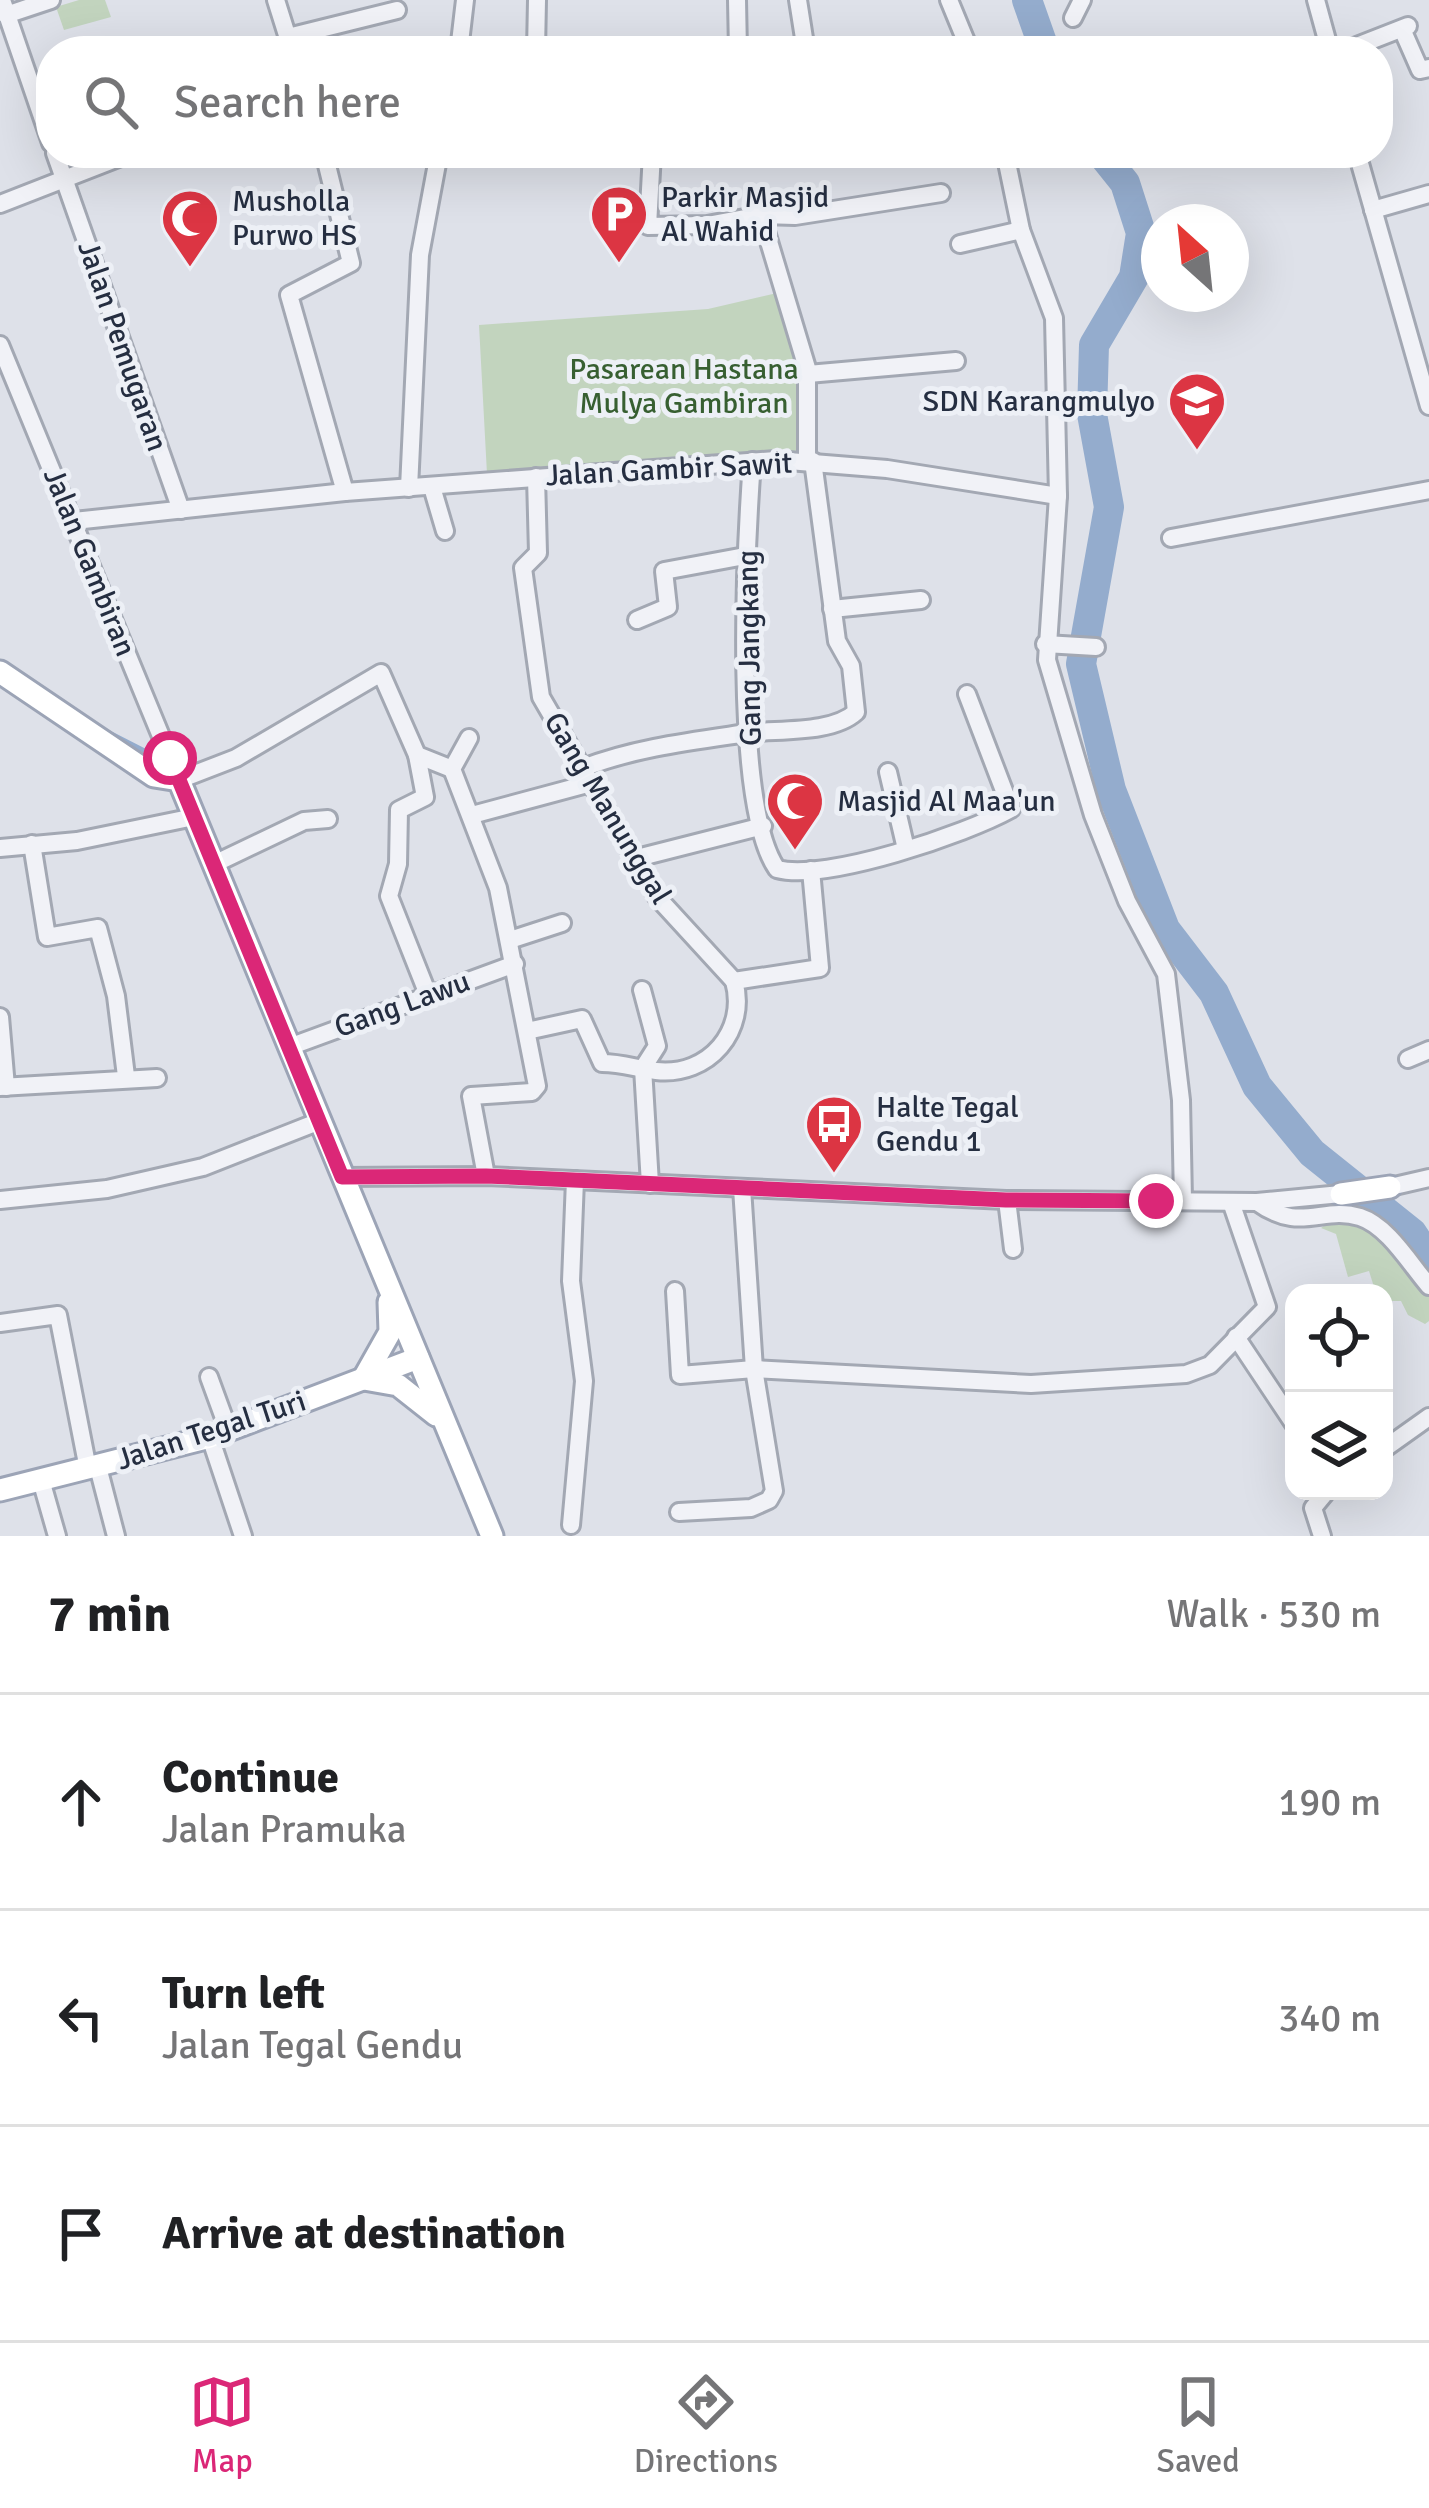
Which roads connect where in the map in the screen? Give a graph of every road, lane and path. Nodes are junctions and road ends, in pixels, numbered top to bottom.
1 (51, 0) edge
2 (276, 0) edge
3 (465, 0) edge
4 (537, 0) edge
5 (737, 0) edge
6 (799, 0) edge
7 (949, 0) edge
8 (1082, 0) edge
9 (1316, 0) edge
10 (4, 8) edge
11 (397, 10) dead end
12 (1073, 18) dead end
13 (287, 36) edge
14 (315, 36) edge
15 (460, 36) edge
16 (536, 36) edge
17 (738, 36) edge
18 (804, 36) edge
19 (964, 36) edge
20 (1326, 36) edge
21 (1382, 36) edge
22 (1429, 68) edge
23 (36, 99) edge
24 (60, 168) edge
25 (98, 168) edge
26 (328, 168) edge
27 (437, 168) edge
28 (651, 168) edge
29 (1008, 168) edge
30 (1362, 168) edge
31 (65, 183) junction
32 (941, 193) dead end
33 (1429, 194) edge
34 (0, 204) edge
35 (1373, 210) junction
36 (761, 215) junction
37 (1021, 230) junction
38 (960, 244) dead end
39 (0, 345) edge
40 (956, 361) dead end
41 (808, 374) junction
42 (1429, 406) edge
43 (752, 461) junction
44 (810, 461) junction
45 (536, 477) junction
46 (409, 488) junction
47 (431, 488) junction
48 (1429, 490) edge
49 (345, 492) junction
50 (1058, 496) junction
51 (181, 510) junction
52 (74, 521) junction
53 (445, 531) dead end
54 (1171, 538) dead end
55 (745, 556) junction
56 (921, 600) dead end
57 (832, 610) junction
58 (637, 620) dead end
59 (1047, 644) junction
60 (1093, 647) dead end
61 (0, 672) edge
62 (967, 694) dead end
63 (747, 733) junction
64 (469, 738) dead end
65 (417, 755) junction
66 (452, 769) junction
67 (889, 772) dead end
68 (587, 776) junction
69 (179, 780) junction
70 (472, 814) junction
71 (194, 817) junction
72 (328, 819) dead end
73 (763, 826) junction
74 (32, 844) junction
75 (0, 848) edge
76 (906, 849) junction
77 (637, 858) junction
78 (214, 864) junction
79 (811, 870) junction
80 (562, 923) dead end
81 (510, 940) junction
82 (515, 964) junction
83 (734, 981) junction
84 (642, 990) dead end
85 (428, 992) junction
86 (0, 1017) edge
87 (527, 1030) junction
88 (289, 1047) junction
89 (1429, 1050) edge
90 (1408, 1059) dead end
91 (643, 1068) junction
92 (126, 1076) junction
93 (158, 1078) dead end
94 (3, 1087) edge
95 (320, 1121) junction
96 (486, 1176) junction
97 (342, 1177) junction
98 (1429, 1178) edge
99 (575, 1180) junction
100 (650, 1184) junction
101 (1390, 1187) joint
102 (742, 1188) junction
103 (1341, 1195) joint
104 (0, 1200) edge
105 (1007, 1200) junction
106 (1183, 1200) junction
107 (1231, 1202) junction
108 (1257, 1202) junction
109 (1013, 1249) dead end
110 (1429, 1286) edge
111 (389, 1289) junction
112 (675, 1291) dead end
113 (0, 1323) edge
114 (1236, 1337) junction
115 (418, 1358) junction
116 (754, 1369) junction
117 (209, 1376) dead end
118 (364, 1378) junction
119 (1285, 1410) edge
120 (1429, 1417) edge
121 (447, 1428) junction
122 (219, 1433) junction
123 (1393, 1443) edge
124 (93, 1468) junction
125 (41, 1480) junction
126 (0, 1490) edge
127 (1320, 1500) edge
128 (679, 1512) dead end
129 (571, 1525) dead end
130 (57, 1536) edge
131 (116, 1536) edge
132 (243, 1536) edge
133 (492, 1536) edge
134 (1322, 1536) edge

1 - 10 street
2 - 13 street
3 - 15 street
4 - 16 street
5 - 17 street
6 - 18 street
7 - 19 street
8 - 12 street
9 - 20 street
10 - 23 street
11 - 14 street
21 - 22 street
24 - 31 street, Jalan Pemugaran
25 - 31 street
26 - 49 street
27 - 46 street
28 - 36 street
29 - 37 street
30 - 35 street
31 - 34 street
31 - 51 street, Jalan Pemugaran
32 - 36 street
33 - 35 street
35 - 42 street
36 - 41 street
37 - 38 street
37 - 50 street
39 - 52 street, Jalan Gambiran
40 - 41 street
41 - 44 street
43 - 44 street, Jalan Gambir Sawit
43 - 45 street, Jalan Gambir Sawit
43 - 55 street, Gang Jangkang
44 - 50 street, Jalan Gambir Sawit
44 - 57 street
45 - 47 street, Jalan Gambir Sawit
45 - 68 street, Gang Manunggal
46 - 47 street, Jalan Gambir Sawit
46 - 49 street, Jalan Gambir Sawit
47 - 53 street
48 - 54 street
49 - 51 street, Jalan Gambir Sawit
50 - 59 street
51 - 52 street, Jalan Gambir Sawit
52 - 69 street, Jalan Gambiran
55 - 58 street
55 - 63 street, Gang Jangkang
56 - 57 street
57 - 63 street
59 - 60 street
59 - 106 street
61 - 69 main road
62 - 76 street
63 - 68 street
63 - 73 street, Gang Jangkang
64 - 66 street
65 - 66 street
65 - 69 street
65 - 85 street
66 - 70 street
67 - 76 street
68 - 70 street
68 - 77 street, Gang Manunggal
69 - 71 main road
70 - 81 street
71 - 74 street
71 - 78 main road
72 - 78 street
73 - 77 street
73 - 79 street, Gang Jangkang
74 - 75 street
74 - 92 street
76 - 79 street
77 - 83 street, Gang Manunggal
78 - 88 main road
79 - 83 street
80 - 81 street
81 - 82 street
82 - 85 street, Gang Lawu
82 - 87 street
83 - 91 street
84 - 91 street
85 - 88 street, Gang Lawu
86 - 94 street
87 - 91 street
87 - 96 street
88 - 95 main road
89 - 90 street
91 - 100 street
92 - 93 street
92 - 94 street
95 - 97 main road
95 - 104 street
96 - 97 street
96 - 99 street
97 - 111 main road
98 - 101 street
99 - 100 street
99 - 129 street
100 - 102 street
101 - 103 main road
102 - 105 street
102 - 116 street
103 - 108 street
105 - 106 street
105 - 109 street
106 - 107 street
107 - 108 street
107 - 114 street
108 - 110 street
111 - 115 main road
111 - 118 main road
112 - 116 street
113 - 124 street
114 - 116 street
114 - 119 street
115 - 118 main road, Jalan Tegal Turi
115 - 121 main road
116 - 128 street
117 - 122 street
118 - 121 main road
118 - 122 main road, Jalan Tegal Turi
120 - 123 street
121 - 133 main road
122 - 124 main road, Jalan Tegal Turi
122 - 132 street
124 - 125 main road, Jalan Tegal Turi
124 - 131 street
125 - 126 main road, Jalan Tegal Turi
125 - 130 street
127 - 134 street

